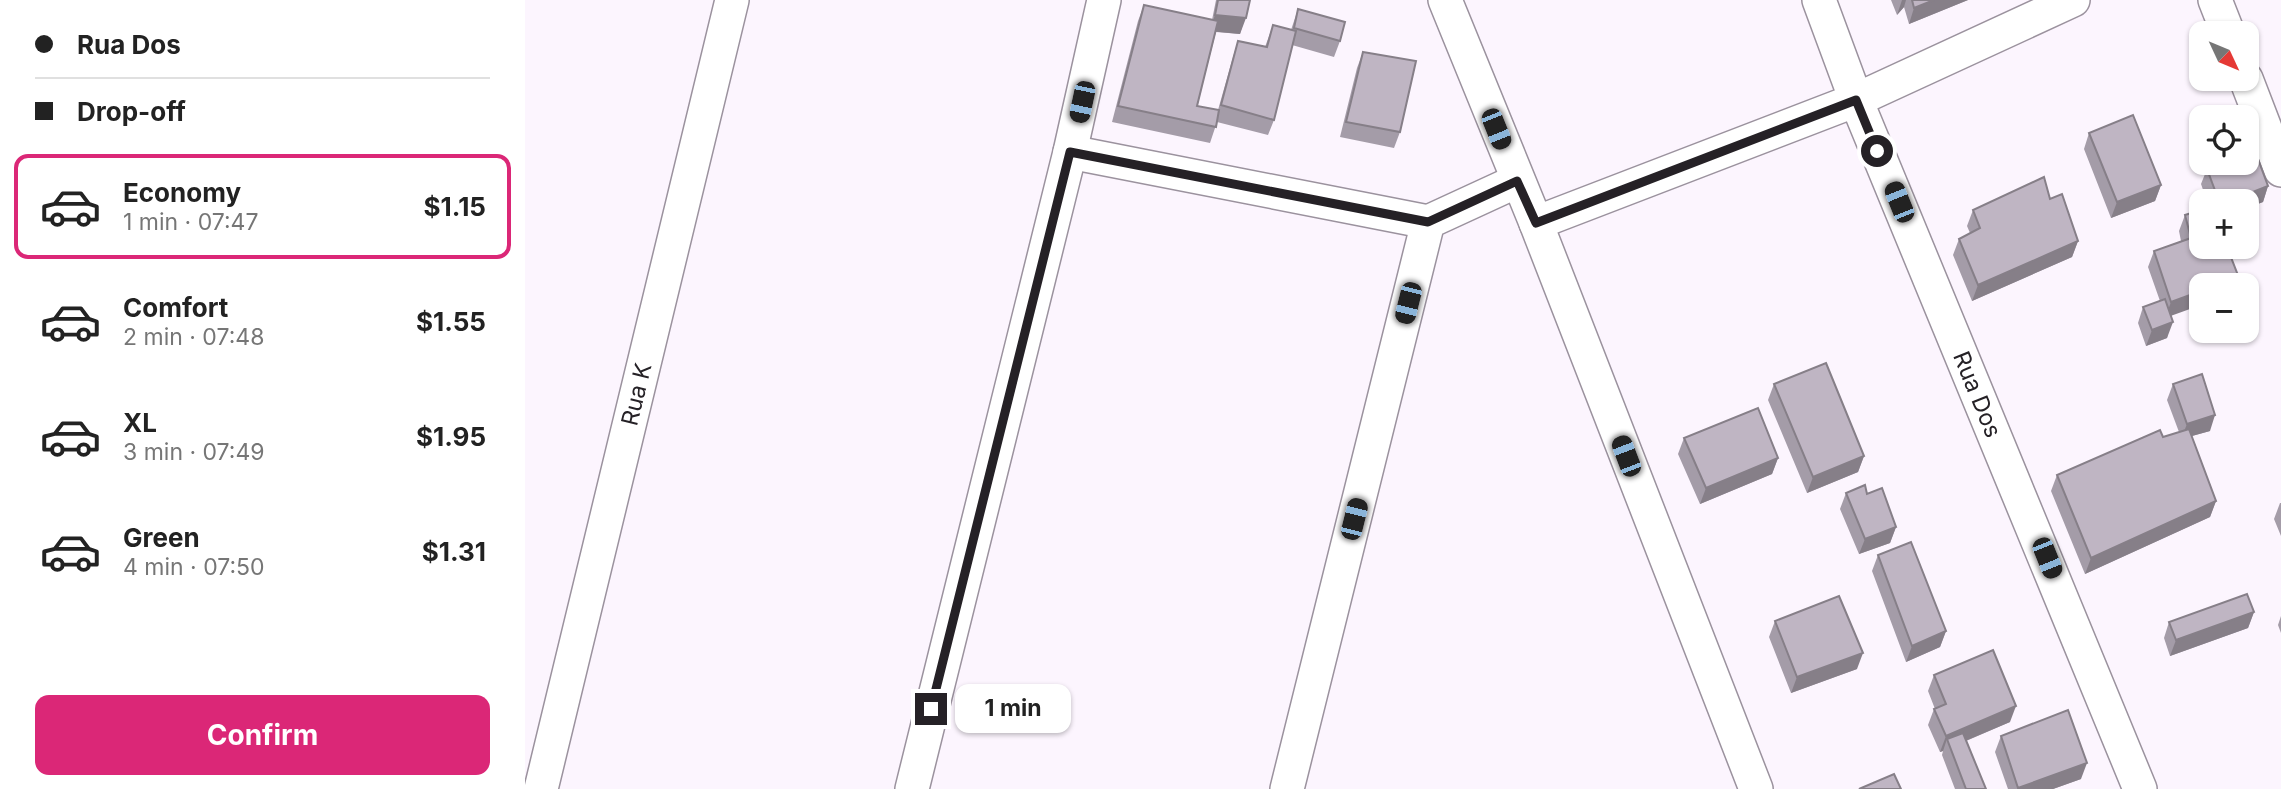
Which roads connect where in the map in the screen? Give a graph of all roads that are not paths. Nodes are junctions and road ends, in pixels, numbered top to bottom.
1 (732, 0) edge
2 (1104, 0) edge
3 (1445, 0) edge
4 (1819, 0) edge
5 (2073, 0) edge
6 (2215, 0) edge
7 (2223, 21) edge
8 (2251, 91) edge
9 (1856, 100) junction
10 (1070, 152) junction
11 (2281, 170) edge
12 (1517, 181) junction
13 (1428, 222) junction
14 (1536, 223) junction
15 (541, 789) edge
16 (912, 789) edge
17 (1287, 789) edge
18 (1756, 789) edge
19 (2140, 789) edge

1 - 15 street, Rua K
2 - 10 street
3 - 12 street
4 - 9 street, Rua Dos
5 - 9 street
6 - 7 street
8 - 11 street
9 - 14 street
9 - 19 street, Rua Dos
10 - 13 street
10 - 16 street
12 - 13 street
12 - 14 street
13 - 17 street
14 - 18 street

